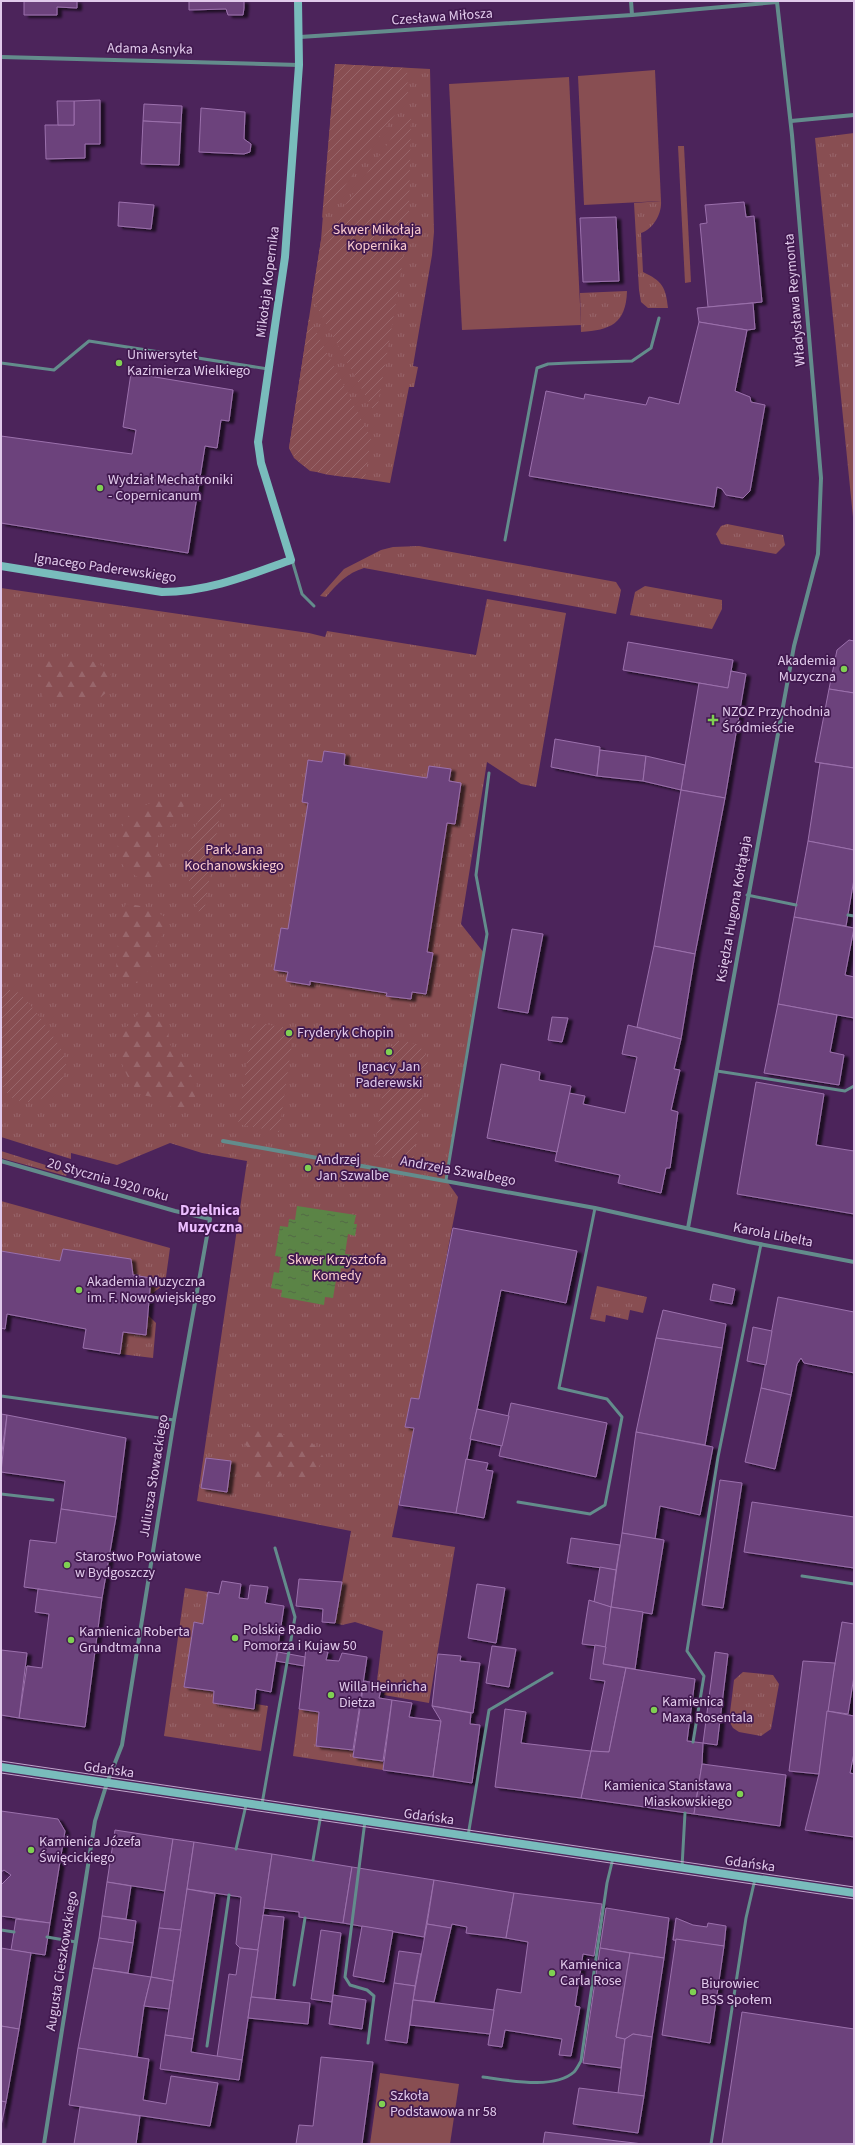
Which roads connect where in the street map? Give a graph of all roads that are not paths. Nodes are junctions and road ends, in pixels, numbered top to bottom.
1 (298, 1) edge
2 (631, 1) edge
3 (777, 2) joint
4 (632, 15) junction
5 (300, 37) junction
6 (1, 58) edge
7 (299, 65) junction
8 (854, 114) edge
9 (791, 121) junction
10 (659, 318) dead end
11 (1, 363) edge
12 (270, 370) junction
13 (505, 540) dead end
14 (291, 560) junction
15 (1, 566) edge
16 (806, 595) joint
17 (314, 606) dead end
18 (490, 773) dead end
19 (747, 895) junction
20 (796, 905) dead end
21 (848, 915) dead end
22 (854, 916) edge
23 (717, 1071) junction
24 (854, 1086) edge
25 (223, 1141) dead end
26 (1, 1161) edge
27 (446, 1180) junction
28 (595, 1208) junction
29 (210, 1219) joint
30 (688, 1228) junction
31 (761, 1244) junction
32 (854, 1262) edge
33 (1, 1396) edge
34 (174, 1420) junction
35 (1, 1494) edge
36 (52, 1500) dead end
37 (518, 1502) dead end
38 (275, 1548) dead end
39 (802, 1576) dead end
40 (854, 1584) edge
41 (552, 1673) dead end
42 (693, 1742) dead end
43 (1, 1767) edge
44 (107, 1783) junction
45 (247, 1803) junction
46 (262, 1806) junction
47 (685, 1813) dead end
48 (321, 1814) junction
49 (365, 1821) junction
50 (468, 1836) junction
51 (236, 1849) dead end
52 (613, 1858) junction
53 (313, 1860) dead end
54 (682, 1867) junction
55 (755, 1878) junction
56 (854, 1892) edge
57 (229, 1895) dead end
58 (305, 1918) dead end
59 (1, 1930) edge
60 (14, 1932) dead end
61 (47, 1937) dead end
62 (76, 1942) junction
63 (294, 1985) dead end
64 (368, 2043) dead end
65 (207, 2046) dead end
66 (483, 2077) dead end
67 (44, 2144) edge
68 (711, 2144) edge

1 - 5 street, Mikołaja Kopernika
2 - 4 street
3 - 4 street, Czesława Miłosza
3 - 9 street, Władysława Reymonta
4 - 5 street, Czesława Miłosza
5 - 7 street, Mikołaja Kopernika
6 - 7 street, Adama Asnyka
7 - 12 street, Mikołaja Kopernika
8 - 9 street
9 - 16 street, Władysława Reymonta
10 - 13 lane
11 - 12 lane
12 - 14 street, Mikołaja Kopernika
14 - 15 street, Ignacego Paderewskiego
14 - 17 lane
16 - 19 street, Księdza Hugona Kołłątaja
18 - 27 lane
19 - 20 lane
19 - 23 street, Księdza Hugona Kołłątaja
21 - 22 lane
23 - 24 lane
23 - 30 street, Księdza Hugona Kołłątaja
25 - 27 street, Andrzeja Szwalbego
26 - 29 street, 20 Stycznia 1920 roku
27 - 28 street, Andrzeja Szwalbego
28 - 30 street, Andrzeja Szwalbego
28 - 37 lane
29 - 34 street, Juliusza Słowackiego
30 - 31 street, Karola Libelta
31 - 32 street, Karola Libelta
31 - 42 lane
33 - 34 lane
34 - 44 street, Juliusza Słowackiego
35 - 36 lane
38 - 46 lane
39 - 40 lane
41 - 50 lane
43 - 44 street, Gdańska
44 - 45 street, Gdańska
44 - 62 street, Augusta Cieszkowskiego
45 - 46 street, Gdańska
45 - 51 lane
46 - 48 street, Gdańska
47 - 54 lane
48 - 49 street, Gdańska
48 - 53 lane
49 - 50 street, Gdańska
49 - 64 lane
50 - 52 street, Gdańska
52 - 54 street, Gdańska
52 - 66 lane
54 - 55 street, Gdańska
55 - 56 street, Gdańska
55 - 68 lane
57 - 65 lane
58 - 63 lane
59 - 60 lane
61 - 62 lane
62 - 67 street, Augusta Cieszkowskiego

